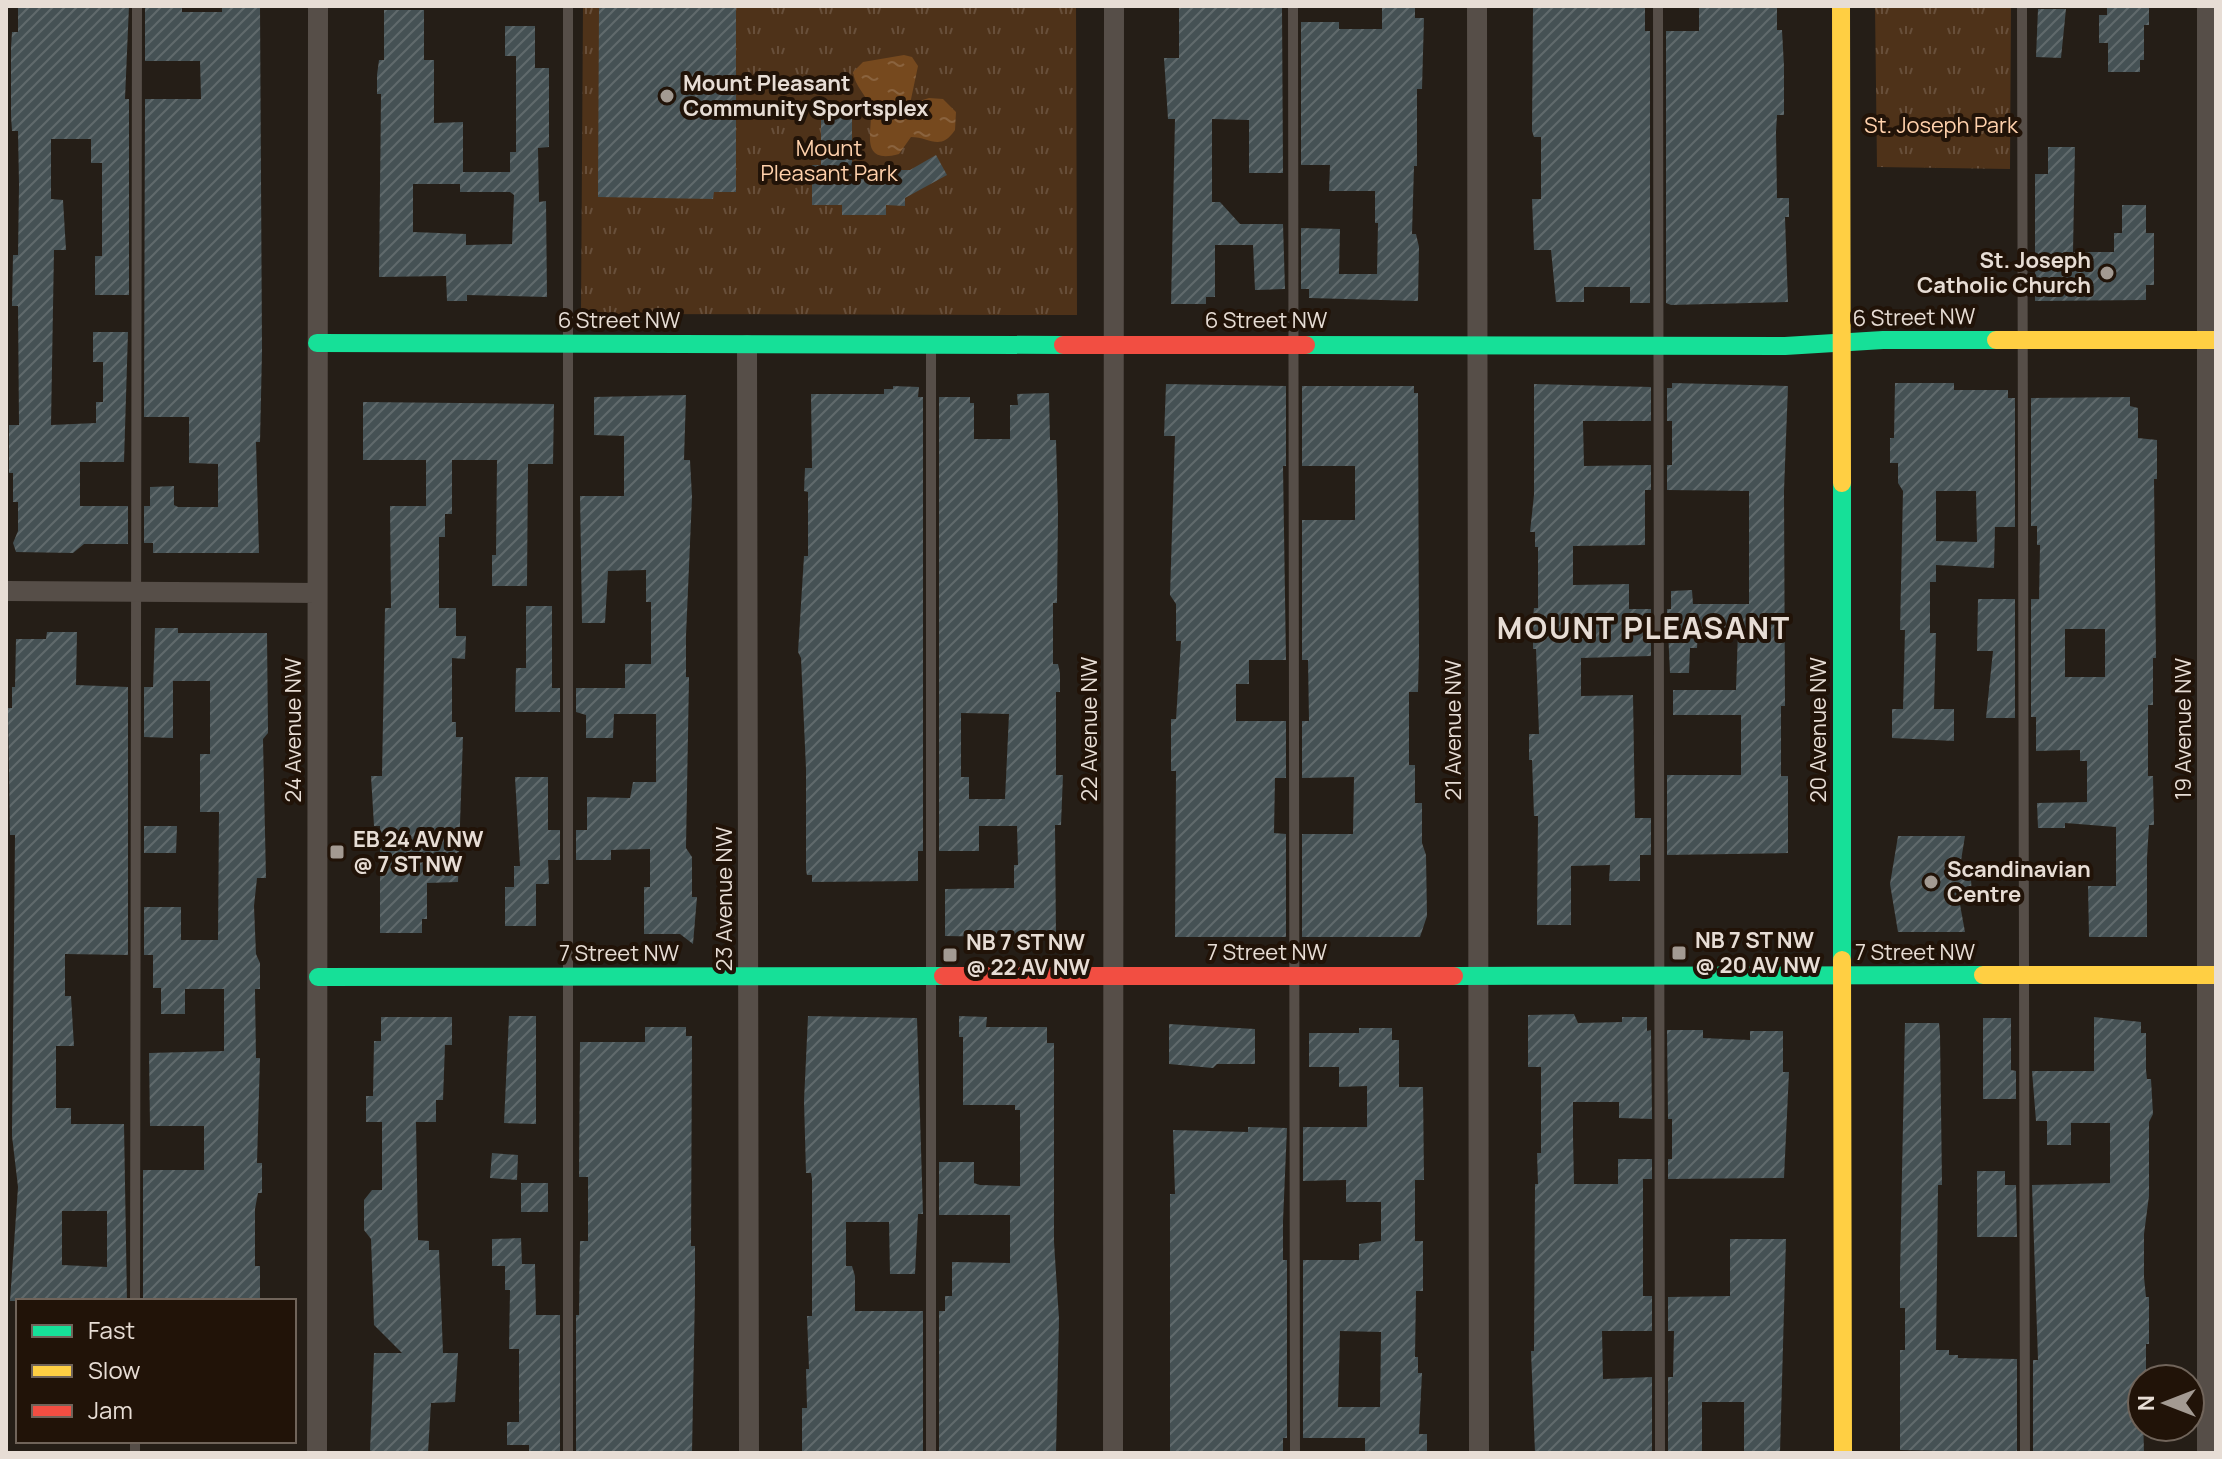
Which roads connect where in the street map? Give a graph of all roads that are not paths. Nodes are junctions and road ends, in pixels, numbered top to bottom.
1 (137, 6) edge
2 (318, 6) edge
3 (568, 6) edge
4 (1114, 6) edge
5 (1293, 6) edge
6 (1477, 6) edge
7 (1658, 6) edge
8 (1841, 6) edge
9 (2022, 6) edge
10 (2207, 6) edge
11 (2212, 340) edge
12 (2023, 341) junction
13 (1841, 342) junction
14 (317, 343) junction
15 (1294, 343) junction
16 (1476, 343) junction
17 (569, 344) junction
18 (931, 344) junction
19 (747, 345) junction
20 (1115, 345) junction
21 (1660, 345) junction
22 (6, 591) edge
23 (137, 592) junction
24 (317, 593) junction
25 (1112, 975) junction
26 (1478, 975) junction
27 (2211, 975) edge
28 (932, 976) junction
29 (1296, 976) junction
30 (1660, 976) junction
31 (1842, 976) junction
32 (2025, 976) junction
33 (318, 977) junction
34 (569, 977) junction
35 (748, 977) junction
36 (135, 1299) edge
37 (317, 1453) edge
38 (568, 1453) edge
39 (749, 1453) edge
40 (931, 1453) edge
41 (1113, 1453) edge
42 (1295, 1453) edge
43 (1479, 1453) edge
44 (1660, 1453) edge
45 (1843, 1453) edge
46 (2025, 1453) edge
47 (2207, 1453) edge

1 - 23 lane
2 - 14 street, 24 Avenue NW
3 - 17 lane
4 - 20 street, 22 Avenue NW
5 - 15 lane
6 - 16 street, 21 Avenue NW
7 - 21 lane
8 - 13 street, 20 Avenue NW
9 - 12 lane
10 - 11 street, 19 Avenue NW
11 - 12 street, 6 Street NW
11 - 27 street, 19 Avenue NW
12 - 13 street, 6 Street NW
12 - 32 lane
13 - 21 street, 6 Street NW
13 - 31 street, 20 Avenue NW
14 - 17 street, 6 Street NW
14 - 24 street, 24 Avenue NW
15 - 16 street, 6 Street NW
15 - 20 street, 6 Street NW
15 - 29 lane
16 - 21 street, 6 Street NW
16 - 26 street, 21 Avenue NW
17 - 19 street, 6 Street NW
17 - 34 lane
18 - 19 street, 6 Street NW
18 - 20 street, 6 Street NW
18 - 28 lane
19 - 35 street, 23 Avenue NW
20 - 25 street, 22 Avenue NW
21 - 30 lane
22 - 23 street
23 - 24 street
23 - 36 lane
24 - 33 street, 24 Avenue NW
25 - 28 street, 7 Street NW
25 - 29 street, 7 Street NW
25 - 41 street, 22 Avenue NW
26 - 29 street, 7 Street NW
26 - 30 street, 7 Street NW
26 - 43 street, 21 Avenue NW
27 - 32 street, 7 Street NW
27 - 47 street, 19 Avenue NW
28 - 35 street, 7 Street NW
28 - 40 lane
29 - 42 lane
30 - 31 street, 7 Street NW
30 - 44 lane
31 - 32 street, 7 Street NW
31 - 45 street, 20 Avenue NW
32 - 46 lane
33 - 34 street, 7 Street NW
33 - 37 street, 24 Avenue NW
34 - 35 street, 7 Street NW
34 - 38 lane
35 - 39 street, 23 Avenue NW

